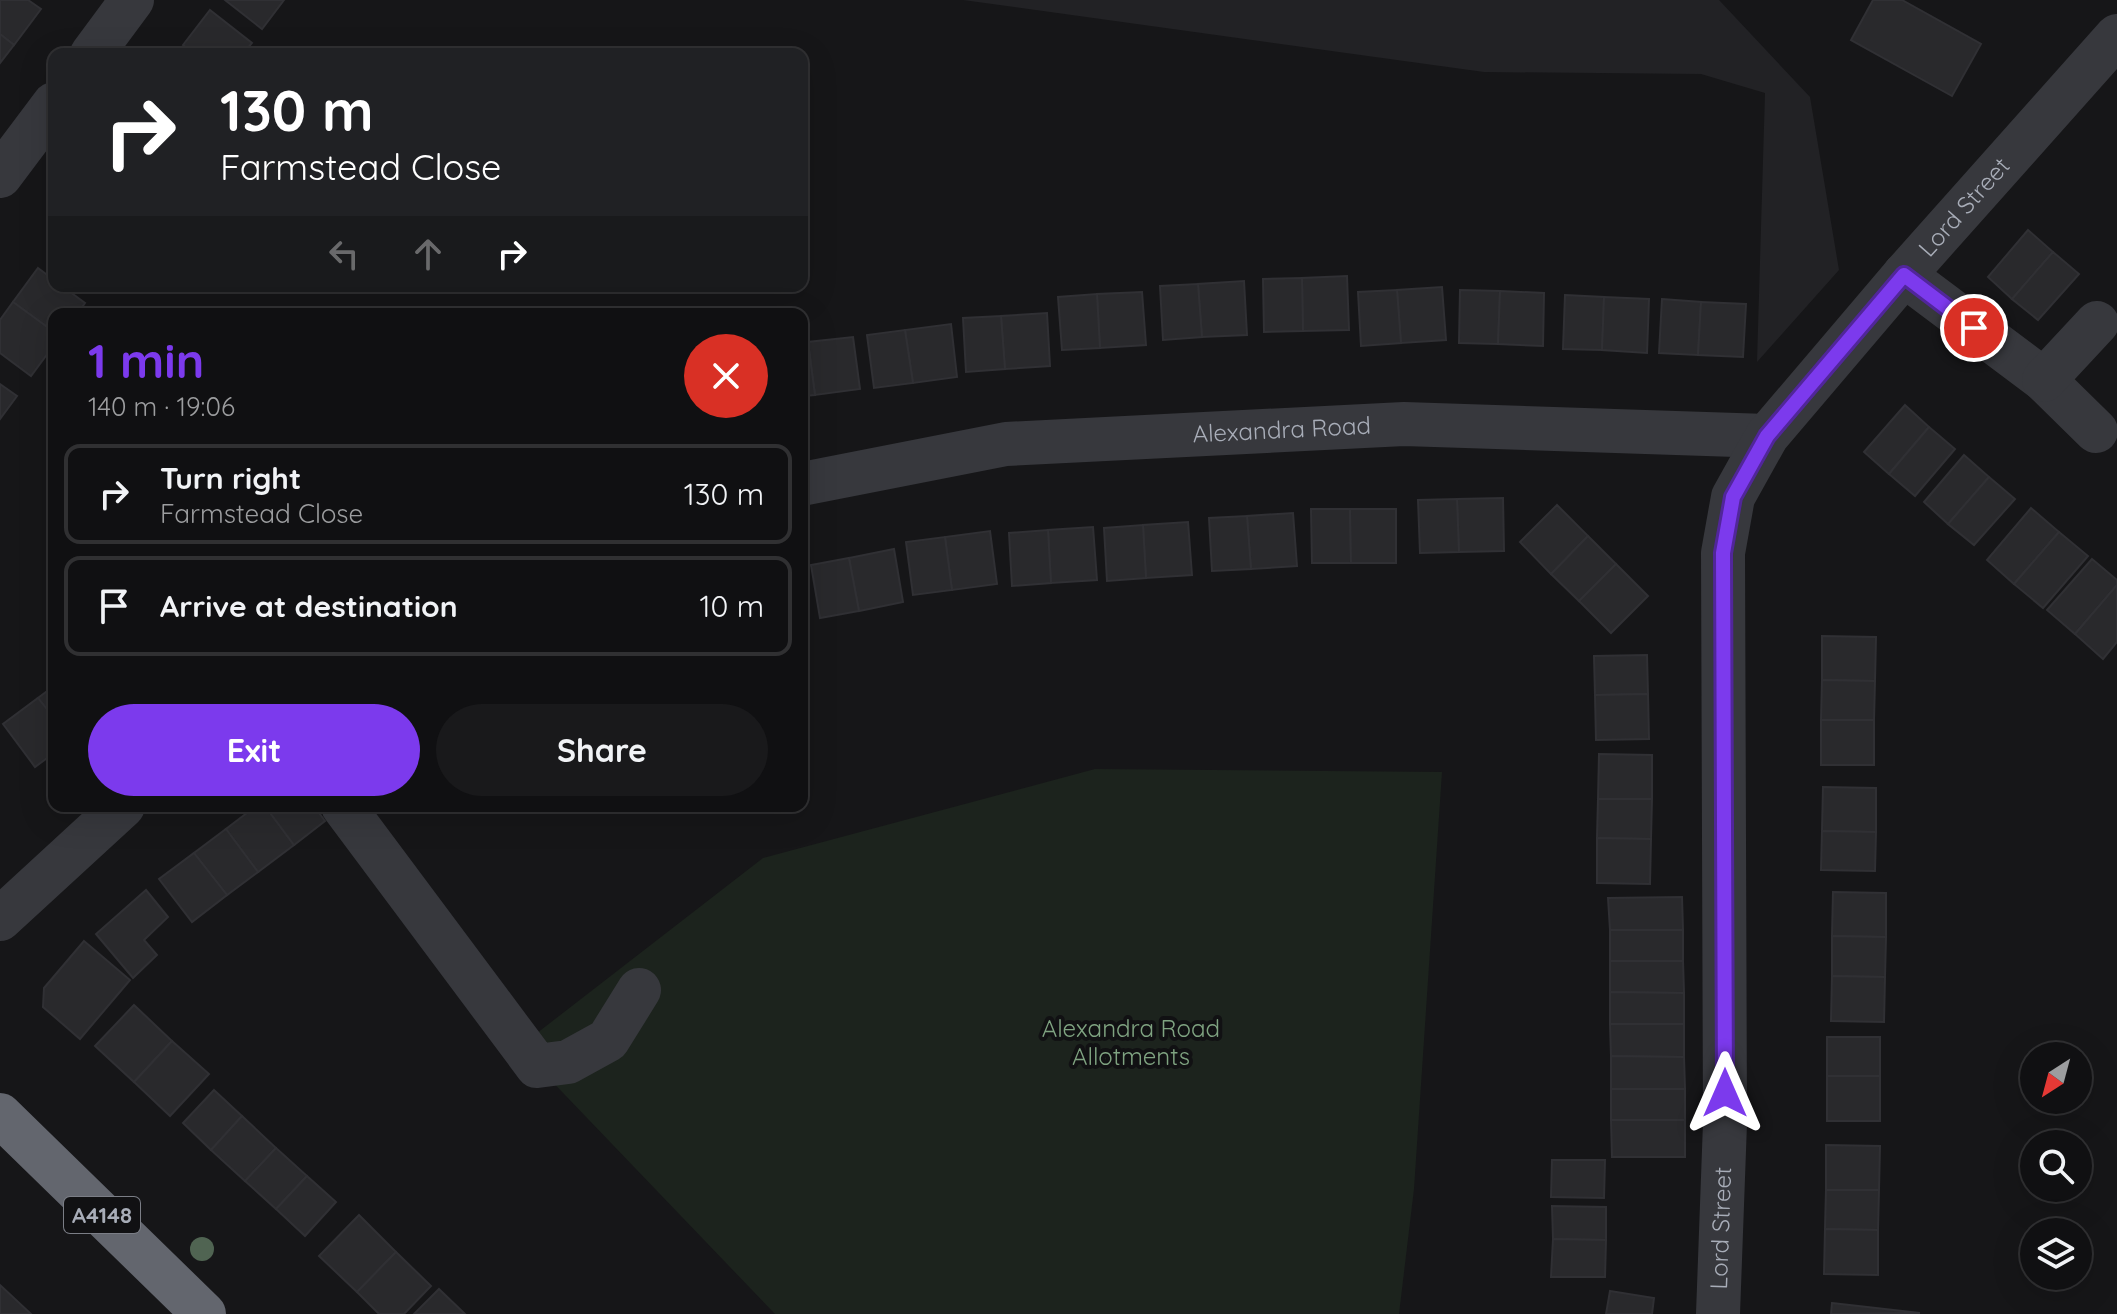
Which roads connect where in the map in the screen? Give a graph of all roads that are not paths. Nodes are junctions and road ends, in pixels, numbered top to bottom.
1 (132, 0) edge
2 (2117, 36) edge
3 (96, 48) edge
4 (48, 112) edge
5 (0, 176) edge
6 (1904, 275) junction
7 (2097, 323) dead end
8 (2044, 380) junction
9 (2096, 431) dead end
10 (1767, 436) junction
11 (808, 483) edge
12 (116, 812) edge
13 (347, 812) edge
14 (0, 919) edge
15 (639, 990) dead end
16 (0, 1115) edge
17 (204, 1314) edge
18 (1718, 1314) edge

1 - 3 street
2 - 6 street, Lord Street
4 - 5 street
6 - 8 street
6 - 10 street, Lord Street
7 - 8 street
8 - 9 street
10 - 11 street, Alexandra Road
10 - 18 street, Lord Street
12 - 14 street
13 - 15 street
16 - 17 highway, A4148

